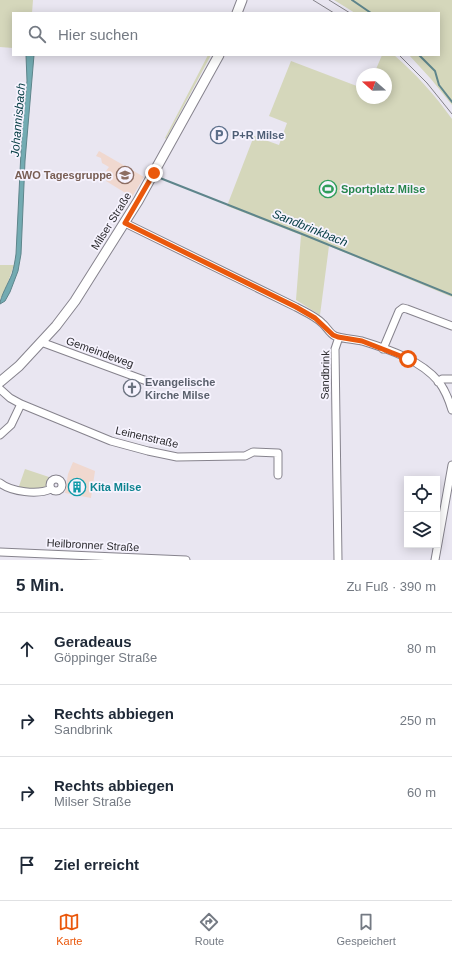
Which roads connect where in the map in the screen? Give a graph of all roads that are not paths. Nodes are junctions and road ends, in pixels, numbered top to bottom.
1 (242, 0) edge
2 (238, 12) edge
3 (218, 56) edge
4 (125, 223) junction
5 (452, 326) edge
6 (338, 337) junction
7 (41, 342) junction
8 (383, 349) junction
9 (452, 379) edge
10 (0, 382) edge
11 (438, 382) junction
12 (152, 383) dead end
13 (0, 388) edge
14 (21, 404) junction
15 (452, 410) edge
16 (0, 435) edge
17 (452, 465) edge
18 (278, 475) dead end
19 (0, 483) edge
20 (51, 489) dead end
21 (0, 552) edge
22 (186, 560) edge
23 (338, 560) edge
24 (435, 560) edge

1 - 2 main road
3 - 4 main road, Milser Straße
4 - 6 street, Sandbrink
4 - 7 main road, Milser Straße
5 - 8 street
6 - 8 street
6 - 23 street, Sandbrink
7 - 10 main road, Milser Straße
7 - 12 street, Gemeindeweg
8 - 11 street
9 - 11 street
11 - 15 street
13 - 14 street, Leinenstraße
14 - 16 street
14 - 18 street, Leinenstraße
17 - 24 street
19 - 20 street
21 - 22 street, Heilbronner Straße

